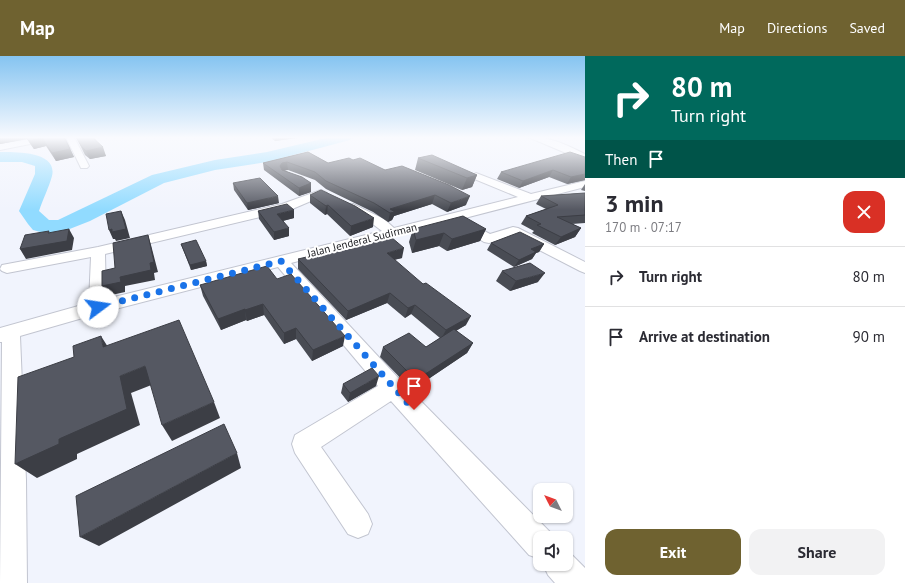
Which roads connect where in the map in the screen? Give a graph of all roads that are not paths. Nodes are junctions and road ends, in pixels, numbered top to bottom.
1 (82, 162) edge
2 (84, 166) dead end
3 (476, 176) edge
4 (585, 184) edge
5 (322, 191) edge
6 (530, 198) junction
7 (344, 202) edge
8 (452, 218) junction
9 (392, 233) junction
10 (98, 251) junction
11 (281, 261) junction
12 (7, 268) dead end
13 (585, 268) edge
14 (98, 307) junction
15 (5, 334) edge
16 (393, 388) junction
17 (358, 524) dead end
18 (533, 537) edge
19 (565, 571) edge
20 (11, 583) edge
21 (576, 583) edge

1 - 2 street
3 - 6 street
4 - 6 street, Jalan Jenderal Sudirman
5 - 10 street
6 - 8 street, Jalan Jenderal Sudirman
7 - 9 street
8 - 9 street, Jalan Jenderal Sudirman
8 - 13 street
9 - 11 street, Jalan Jenderal Sudirman
10 - 12 street
10 - 14 street
11 - 14 street, Jalan Jenderal Sudirman
11 - 16 street
14 - 15 street, Jalan Jenderal Sudirman
15 - 20 street
16 - 17 street
16 - 18 street
19 - 21 street

